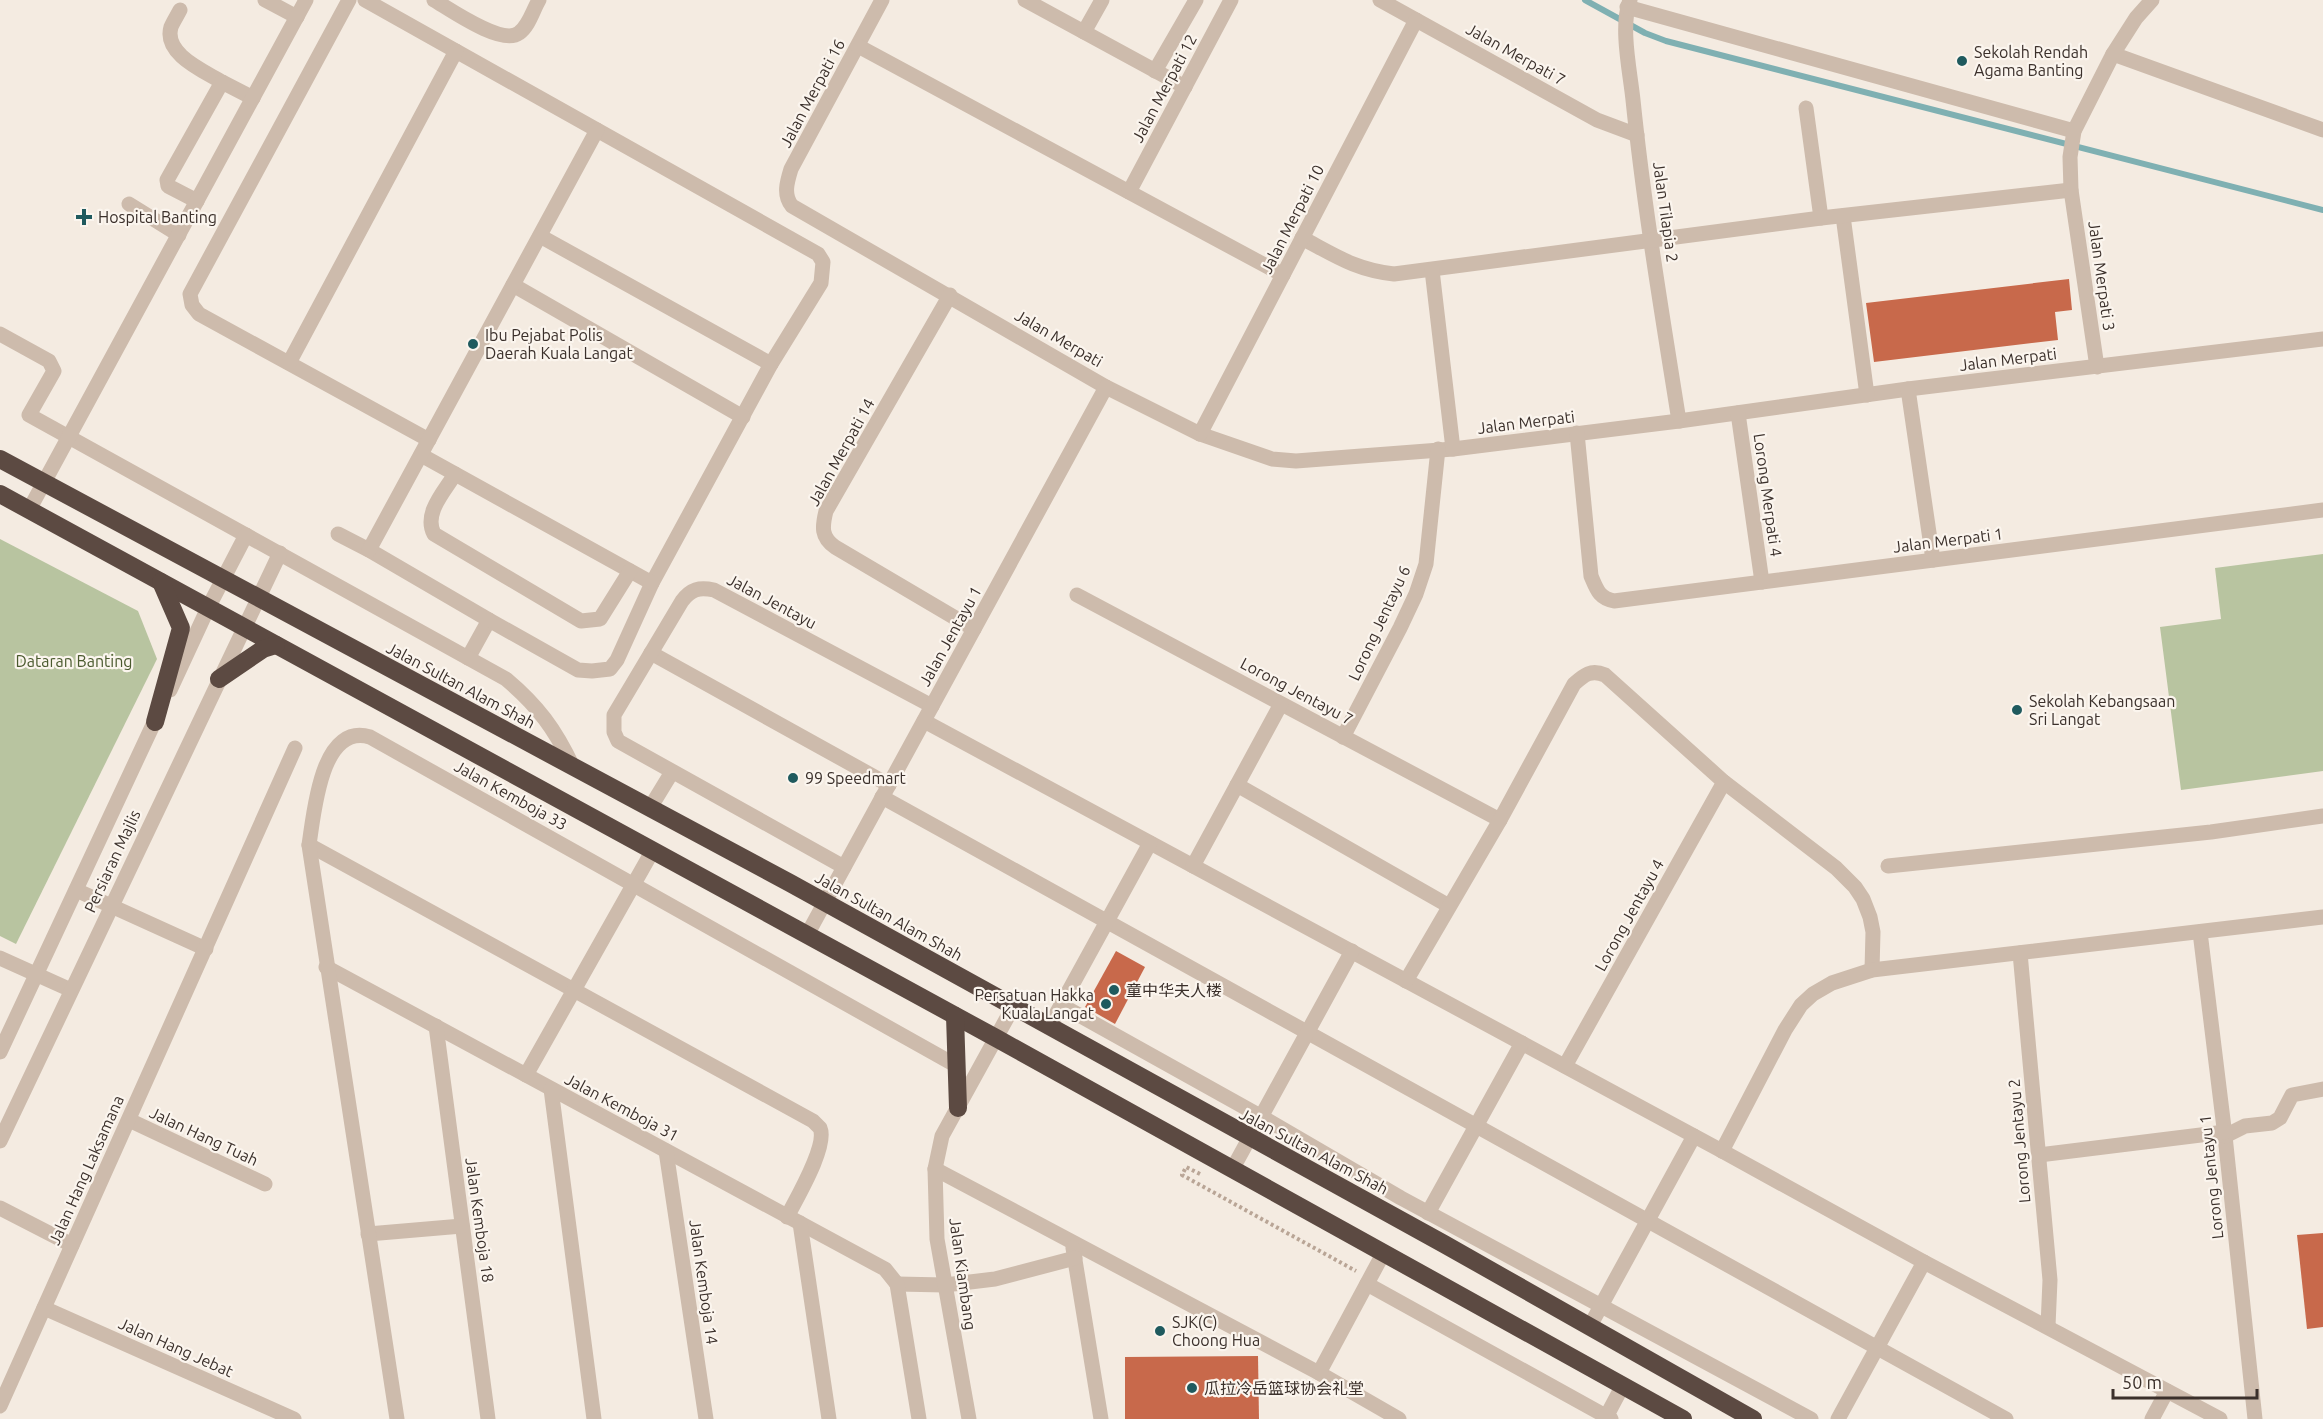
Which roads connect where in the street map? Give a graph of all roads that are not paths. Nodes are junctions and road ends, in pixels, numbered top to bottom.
1 (265, 0) edge
2 (306, 0) edge
3 (349, 0) edge
4 (365, 0) edge
5 (434, 0) edge
6 (538, 0) edge
7 (882, 0) edge
8 (1025, 0) edge
9 (1102, 0) edge
10 (1196, 0) edge
11 (1231, 0) edge
12 (1380, 0) edge
13 (2152, 0) edge
14 (1629, 4) edge
15 (180, 10) dead end
16 (297, 17) junction
17 (1416, 20) junction
18 (1084, 32) junction
19 (858, 46) junction
20 (456, 51) junction
21 (2113, 54) junction
22 (1155, 71) junction
23 (222, 82) junction
24 (1185, 87) junction
25 (253, 99) junction
26 (1806, 108) dead end
27 (597, 130) junction
28 (2323, 130) edge
29 (2074, 131) junction
30 (1637, 135) junction
31 (2071, 190) junction
32 (1129, 192) junction
33 (197, 201) junction
34 (129, 204) dead end
35 (792, 206) joint
36 (1843, 216) junction
37 (1821, 218) junction
38 (178, 235) junction
39 (540, 236) junction
40 (1302, 238) junction
41 (1651, 240) junction
42 (1432, 270) junction
43 (1283, 275) junction
44 (513, 285) junction
45 (950, 295) junction
46 (0, 334) edge
47 (2323, 339) edge
48 (289, 363) junction
49 (771, 364) junction
50 (2097, 367) junction
51 (1106, 387) junction
52 (1908, 389) junction
53 (1867, 395) junction
54 (1738, 413) junction
55 (743, 417) junction
56 (1679, 421) junction
57 (1200, 434) junction
58 (1577, 434) junction
59 (69, 437) junction
60 (429, 440) junction
61 (1453, 448) junction
62 (1437, 449) junction
63 (421, 455) junction
64 (0, 459) edge
65 (455, 474) junction
66 (44, 483) junction
67 (0, 494) edge
68 (29, 510) junction
69 (2323, 510) edge
70 (338, 534) dead end
71 (246, 535) junction
72 (369, 550) junction
73 (280, 553) junction
74 (1933, 560) junction
75 (630, 571) junction
76 (223, 579) junction
77 (161, 582) junction
78 (1762, 582) junction
79 (652, 584) junction
80 (1077, 594) dead end
81 (258, 598) junction
82 (208, 608) junction
83 (489, 620) junction
84 (244, 627) junction
85 (974, 628) junction
86 (276, 645) junction
87 (651, 653) junction
88 (468, 658) junction
89 (219, 679) junction
90 (1281, 704) junction
91 (932, 706) junction
92 (924, 721) junction
93 (155, 722) junction
94 (1343, 736) junction
95 (296, 748) dead end
96 (573, 767) junction
97 (672, 772) junction
98 (1724, 782) junction
99 (1237, 785) junction
100 (885, 791) junction
101 (650, 808) junction
102 (2323, 816) edge
103 (1500, 820) junction
104 (1150, 843) junction
105 (309, 845) junction
106 (653, 850) junction
107 (1193, 866) junction
108 (1888, 866) dead end
109 (844, 867) junction
110 (634, 884) junction
111 (76, 890) junction
112 (824, 902) junction
113 (111, 906) junction
114 (1449, 906) junction
115 (2323, 917) edge
116 (1107, 922) junction
117 (2200, 932) junction
118 (807, 934) junction
119 (206, 949) junction
120 (1352, 951) junction
121 (2020, 953) junction
122 (0, 958) edge
123 (326, 967) junction
124 (1872, 970) junction
125 (36, 975) junction
126 (1406, 981) junction
127 (72, 990) junction
128 (574, 990) junction
129 (1061, 1005) junction
130 (1013, 1007) junction
131 (956, 1016) junction
132 (436, 1026) junction
133 (1049, 1027) junction
134 (1308, 1033) junction
135 (996, 1038) junction
136 (1522, 1043) junction
137 (0, 1052) edge
138 (957, 1066) junction
139 (1565, 1066) junction
140 (526, 1075) junction
141 (551, 1089) junction
142 (2323, 1089) edge
143 (958, 1108) junction
144 (1262, 1117) junction
145 (129, 1120) junction
146 (1476, 1126) junction
147 (2225, 1134) junction
148 (1694, 1136) junction
149 (1250, 1138) junction
150 (0, 1141) edge
151 (1722, 1150) junction
152 (666, 1151) junction
153 (2039, 1155) junction
154 (1233, 1168) junction
155 (935, 1169) junction
156 (265, 1185) dead end
157 (0, 1208) edge
158 (1428, 1213) junction
159 (794, 1220) junction
160 (1648, 1221) junction
161 (462, 1226) junction
162 (368, 1234) junction
163 (1072, 1242) junction
164 (72, 1245) junction
165 (1384, 1252) junction
166 (1075, 1258) junction
167 (1924, 1262) junction
168 (1368, 1281) junction
169 (897, 1284) junction
170 (945, 1285) junction
171 (1601, 1307) junction
172 (44, 1308) junction
173 (1590, 1326) junction
174 (2048, 1326) junction
175 (1877, 1348) junction
176 (1319, 1373) junction
177 (1623, 1385) junction
178 (2167, 1390) junction
179 (0, 1406) edge
180 (1607, 1418) edge
181 (294, 1419) edge
182 (397, 1419) edge
183 (488, 1419) edge
184 (594, 1419) edge
185 (706, 1419) edge
186 (829, 1419) edge
187 (919, 1419) edge
188 (969, 1419) edge
189 (1101, 1419) edge
190 (1399, 1419) edge
191 (1683, 1419) edge
192 (1753, 1419) edge
193 (1811, 1419) edge
194 (1838, 1419) edge
195 (2006, 1419) edge
196 (2152, 1419) edge
197 (2220, 1419) edge
198 (2255, 1419) edge

1 - 16 street
2 - 16 street
3 - 48 street
4 - 20 street
5 - 6 street
7 - 19 street, Jalan Merpati 16
8 - 18 street
9 - 18 street
10 - 22 street, Jalan Merpati 12
11 - 24 street, Jalan Merpati 12
12 - 17 street, Jalan Merpati 7
13 - 21 street, Jalan Merpati 3
14 - 29 street
14 - 30 street, Jalan Tilapia 2
15 - 23 street
16 - 25 street
17 - 30 street, Jalan Merpati 7
17 - 40 street, Jalan Merpati 10
18 - 22 street
19 - 32 street
19 - 35 street, Jalan Merpati 16
20 - 27 street
20 - 48 street
21 - 28 street
21 - 29 street, Jalan Merpati 3
22 - 24 street
23 - 25 street
23 - 33 street
24 - 32 street, Jalan Merpati 12
25 - 33 street
26 - 37 street
27 - 39 street
27 - 49 street
29 - 31 street, Jalan Merpati 3
30 - 41 street, Jalan Tilapia 2
31 - 36 street
31 - 50 street, Jalan Merpati 3
32 - 43 street
33 - 38 street
34 - 38 street
35 - 45 street, Jalan Merpati
36 - 37 street
36 - 53 street
37 - 41 street
38 - 59 street
39 - 44 street
39 - 49 street
40 - 42 street
40 - 43 street, Jalan Merpati 10
41 - 42 street
41 - 56 street, Jalan Tilapia 2
42 - 61 street
43 - 57 street, Jalan Merpati 10
44 - 55 street
44 - 60 street
45 - 51 street, Jalan Merpati
45 - 85 street, Jalan Merpati 14
46 - 59 street
47 - 50 street, Jalan Merpati
48 - 60 street
49 - 55 street
50 - 52 street, Jalan Merpati
51 - 57 street, Jalan Merpati
51 - 85 street, Jalan Jentayu 1
52 - 53 street, Jalan Merpati
52 - 74 street
53 - 54 street, Jalan Merpati
54 - 56 street, Jalan Merpati
54 - 78 street, Lorong Merpati 4
55 - 79 street
56 - 58 street, Jalan Merpati
57 - 62 street, Jalan Merpati
58 - 61 street, Jalan Merpati
58 - 78 street, Jalan Merpati 1
59 - 66 street
59 - 71 street
60 - 63 street
61 - 62 street, Jalan Merpati
62 - 94 street, Lorong Jentayu 6
63 - 65 street
63 - 72 street
64 - 66 highway, Jalan Sultan Alam Shah
65 - 75 street
65 - 75 street
66 - 68 street
66 - 76 highway, Jalan Sultan Alam Shah
67 - 68 highway
68 - 77 highway
69 - 74 street, Jalan Merpati 1
70 - 72 street
71 - 73 street
71 - 76 street, Persiaran Majlis
72 - 83 street
73 - 81 street, Persiaran Majlis
73 - 88 street
74 - 78 street, Jalan Merpati 1
75 - 79 street
76 - 81 highway, Jalan Sultan Alam Shah
76 - 82 street, Persiaran Majlis
77 - 82 highway
77 - 93 highway
79 - 83 street
80 - 90 street, Lorong Jentayu 7
81 - 84 street, Persiaran Majlis
81 - 96 highway, Jalan Sultan Alam Shah
82 - 84 highway
82 - 93 street, Persiaran Majlis
83 - 88 street
84 - 86 highway
84 - 89 street, Persiaran Majlis
85 - 91 street, Jalan Jentayu 1
86 - 89 highway
86 - 106 highway
87 - 91 street, Jalan Jentayu
87 - 97 street, Jalan Jentayu
87 - 100 street
88 - 96 street
89 - 113 street, Persiaran Majlis
90 - 94 street, Lorong Jentayu 7
90 - 99 street
91 - 92 street, Jalan Jentayu 1
92 - 100 street, Jalan Jentayu 1
92 - 104 street
93 - 111 street, Persiaran Majlis
94 - 103 street, Lorong Jentayu 7
95 - 119 street, Jalan Hang Laksamana
96 - 101 highway, Jalan Sultan Alam Shah
97 - 101 street
97 - 109 street
98 - 103 street
98 - 124 street
98 - 139 street, Lorong Jentayu 4
99 - 107 street
99 - 114 street
100 - 109 street, Jalan Jentayu 1
100 - 116 street
101 - 112 highway, Jalan Sultan Alam Shah
102 - 108 street
103 - 114 street
104 - 107 street
104 - 116 street
105 - 110 street, Jalan Kemboja 33
105 - 123 street
105 - 128 street
106 - 110 street
106 - 118 highway
107 - 120 street
109 - 112 street, Jalan Jentayu 1
110 - 128 street
110 - 138 street, Jalan Kemboja 33
111 - 113 street
111 - 125 street, Persiaran Majlis
112 - 118 street, Jalan Jentayu 1
112 - 130 highway, Jalan Sultan Alam Shah
113 - 119 street
113 - 127 street, Persiaran Majlis
114 - 126 street
115 - 117 street
116 - 129 street
116 - 134 street
117 - 121 street
117 - 147 street, Lorong Jentayu 1
118 - 131 highway
119 - 145 street, Jalan Hang Laksamana
120 - 126 street
120 - 134 street
121 - 124 street
121 - 153 street, Lorong Jentayu 2
122 - 125 street
123 - 132 street, Jalan Kemboja 31
123 - 162 street
124 - 151 street
125 - 127 street
125 - 137 street, Persiaran Majlis
126 - 136 street
127 - 150 street, Persiaran Majlis
128 - 140 street
128 - 159 street
129 - 133 street
129 - 144 street
130 - 133 highway, Jalan Sultan Alam Shah
130 - 135 street, Jalan Kiambang
131 - 135 highway
131 - 138 highway
132 - 140 street, Jalan Kemboja 31
132 - 161 street, Jalan Kemboja 18
133 - 149 highway, Jalan Sultan Alam Shah
134 - 144 street
134 - 146 street
135 - 143 street, Jalan Kiambang
135 - 154 highway
136 - 139 street
136 - 146 street
138 - 143 highway
139 - 148 street
140 - 141 street, Jalan Kemboja 31
141 - 152 street, Jalan Kemboja 31
141 - 184 street
142 - 147 street
143 - 155 street, Jalan Kiambang
144 - 149 street
144 - 158 street
145 - 156 street, Jalan Hang Tuah
145 - 164 street, Jalan Hang Laksamana
146 - 158 street
146 - 160 street
147 - 153 street
147 - 198 street, Lorong Jentayu 1
148 - 151 street
148 - 160 street
149 - 154 street
149 - 173 highway, Jalan Sultan Alam Shah
151 - 167 street
152 - 159 street, Jalan Kemboja 31
152 - 185 street, Jalan Kemboja 14
153 - 174 street, Lorong Jentayu 2
154 - 165 highway
155 - 163 street
155 - 170 street, Jalan Kiambang
157 - 164 street
158 - 171 street
159 - 169 street, Jalan Kemboja 31
159 - 186 street
160 - 171 street
160 - 175 street
161 - 162 street
161 - 183 street, Jalan Kemboja 18
162 - 182 street
163 - 166 street
163 - 176 street
164 - 172 street, Jalan Hang Laksamana
165 - 168 street
165 - 177 highway
166 - 170 street
166 - 189 street
167 - 174 street
167 - 175 street
168 - 176 street
168 - 180 street
169 - 170 street
169 - 187 street
170 - 188 street, Jalan Kiambang
171 - 173 street
171 - 193 street
172 - 179 street, Jalan Hang Laksamana
172 - 181 street, Jalan Hang Jebat
173 - 192 highway, Jalan Sultan Alam Shah
174 - 178 street
175 - 194 street
175 - 195 street
176 - 190 street
177 - 180 street
177 - 191 highway
178 - 196 street
178 - 197 street

